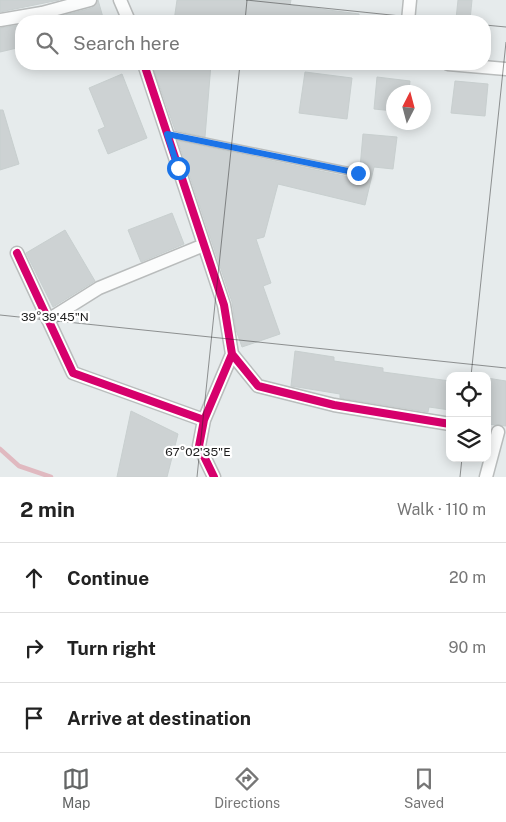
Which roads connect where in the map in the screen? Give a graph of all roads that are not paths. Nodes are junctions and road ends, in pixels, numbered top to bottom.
1 (90, 0) edge
2 (120, 0) edge
3 (410, 0) edge
4 (30, 15) edge
5 (126, 15) edge
6 (409, 15) edge
7 (15, 18) edge
8 (0, 20) edge
9 (491, 68) edge
10 (506, 69) edge
11 (146, 70) edge
12 (167, 134) junction
13 (358, 173) dead end
14 (204, 245) junction
15 (17, 253) dead end
16 (48, 320) junction
17 (232, 354) junction
18 (204, 420) junction
19 (446, 423) edge
20 (497, 432) edge
21 (214, 477) edge
22 (486, 477) edge

1 - 4 street
2 - 5 street
3 - 6 street
7 - 8 street
9 - 10 street
11 - 12 street
12 - 13 lane
12 - 14 street
14 - 16 street
14 - 17 street
15 - 16 street
16 - 18 street
17 - 18 street
17 - 19 street
18 - 21 street
20 - 22 street

